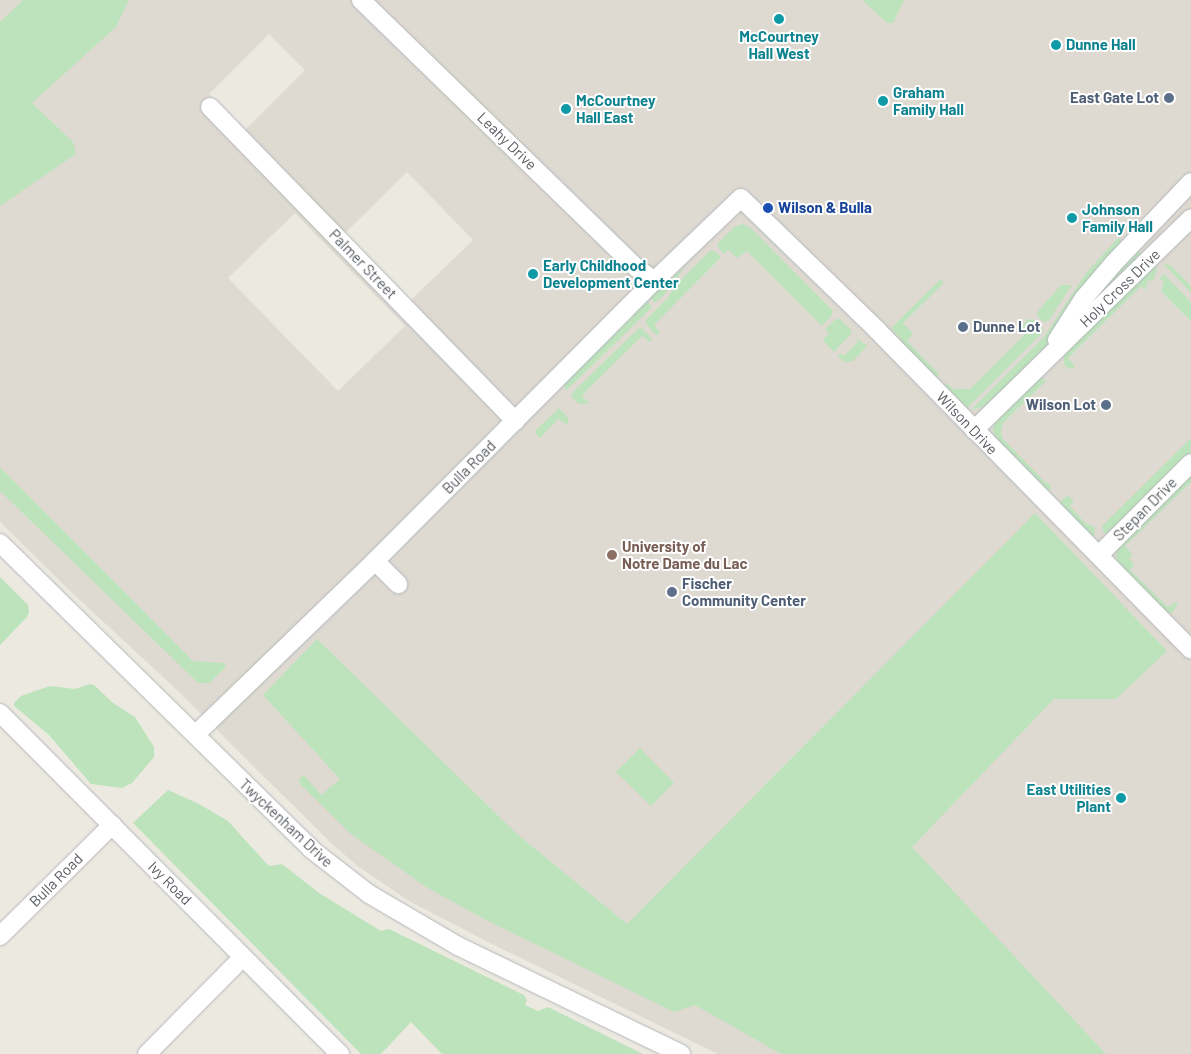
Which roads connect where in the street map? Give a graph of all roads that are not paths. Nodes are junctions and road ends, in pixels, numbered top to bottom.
1 (361, 0) edge
2 (210, 107) dead end
3 (1191, 182) edge
4 (741, 198) joint
5 (1191, 218) edge
6 (654, 282) junction
7 (1047, 358) junction
8 (515, 421) junction
9 (974, 430) junction
10 (1191, 463) edge
11 (0, 543) edge
12 (1099, 555) junction
13 (375, 561) junction
14 (398, 584) dead end
15 (1191, 650) edge
16 (0, 713) edge
17 (196, 734) junction
18 (112, 825) junction
19 (0, 936) edge
20 (243, 957) junction
21 (147, 1054) edge
22 (340, 1054) edge
23 (681, 1054) edge

1 - 6 street, Leahy Drive
2 - 8 street, Palmer Street
3 - 7 street, Holy Cross Drive
4 - 6 street, Bulla Road
4 - 9 street, Wilson Drive
5 - 7 street, Holy Cross Drive
6 - 8 street, Bulla Road
7 - 9 street, Holy Cross Drive
8 - 13 street, Bulla Road
9 - 12 street, Wilson Drive
10 - 12 street, Stepan Drive
11 - 17 street, Twyckenham Drive
12 - 15 street, Wilson Drive
13 - 14 street
13 - 17 street, Bulla Road
16 - 18 street, Ivy Road
17 - 23 street, Twyckenham Drive
18 - 19 street, Bulla Road
18 - 20 street, Ivy Road
20 - 21 street
20 - 22 street, Ivy Road

